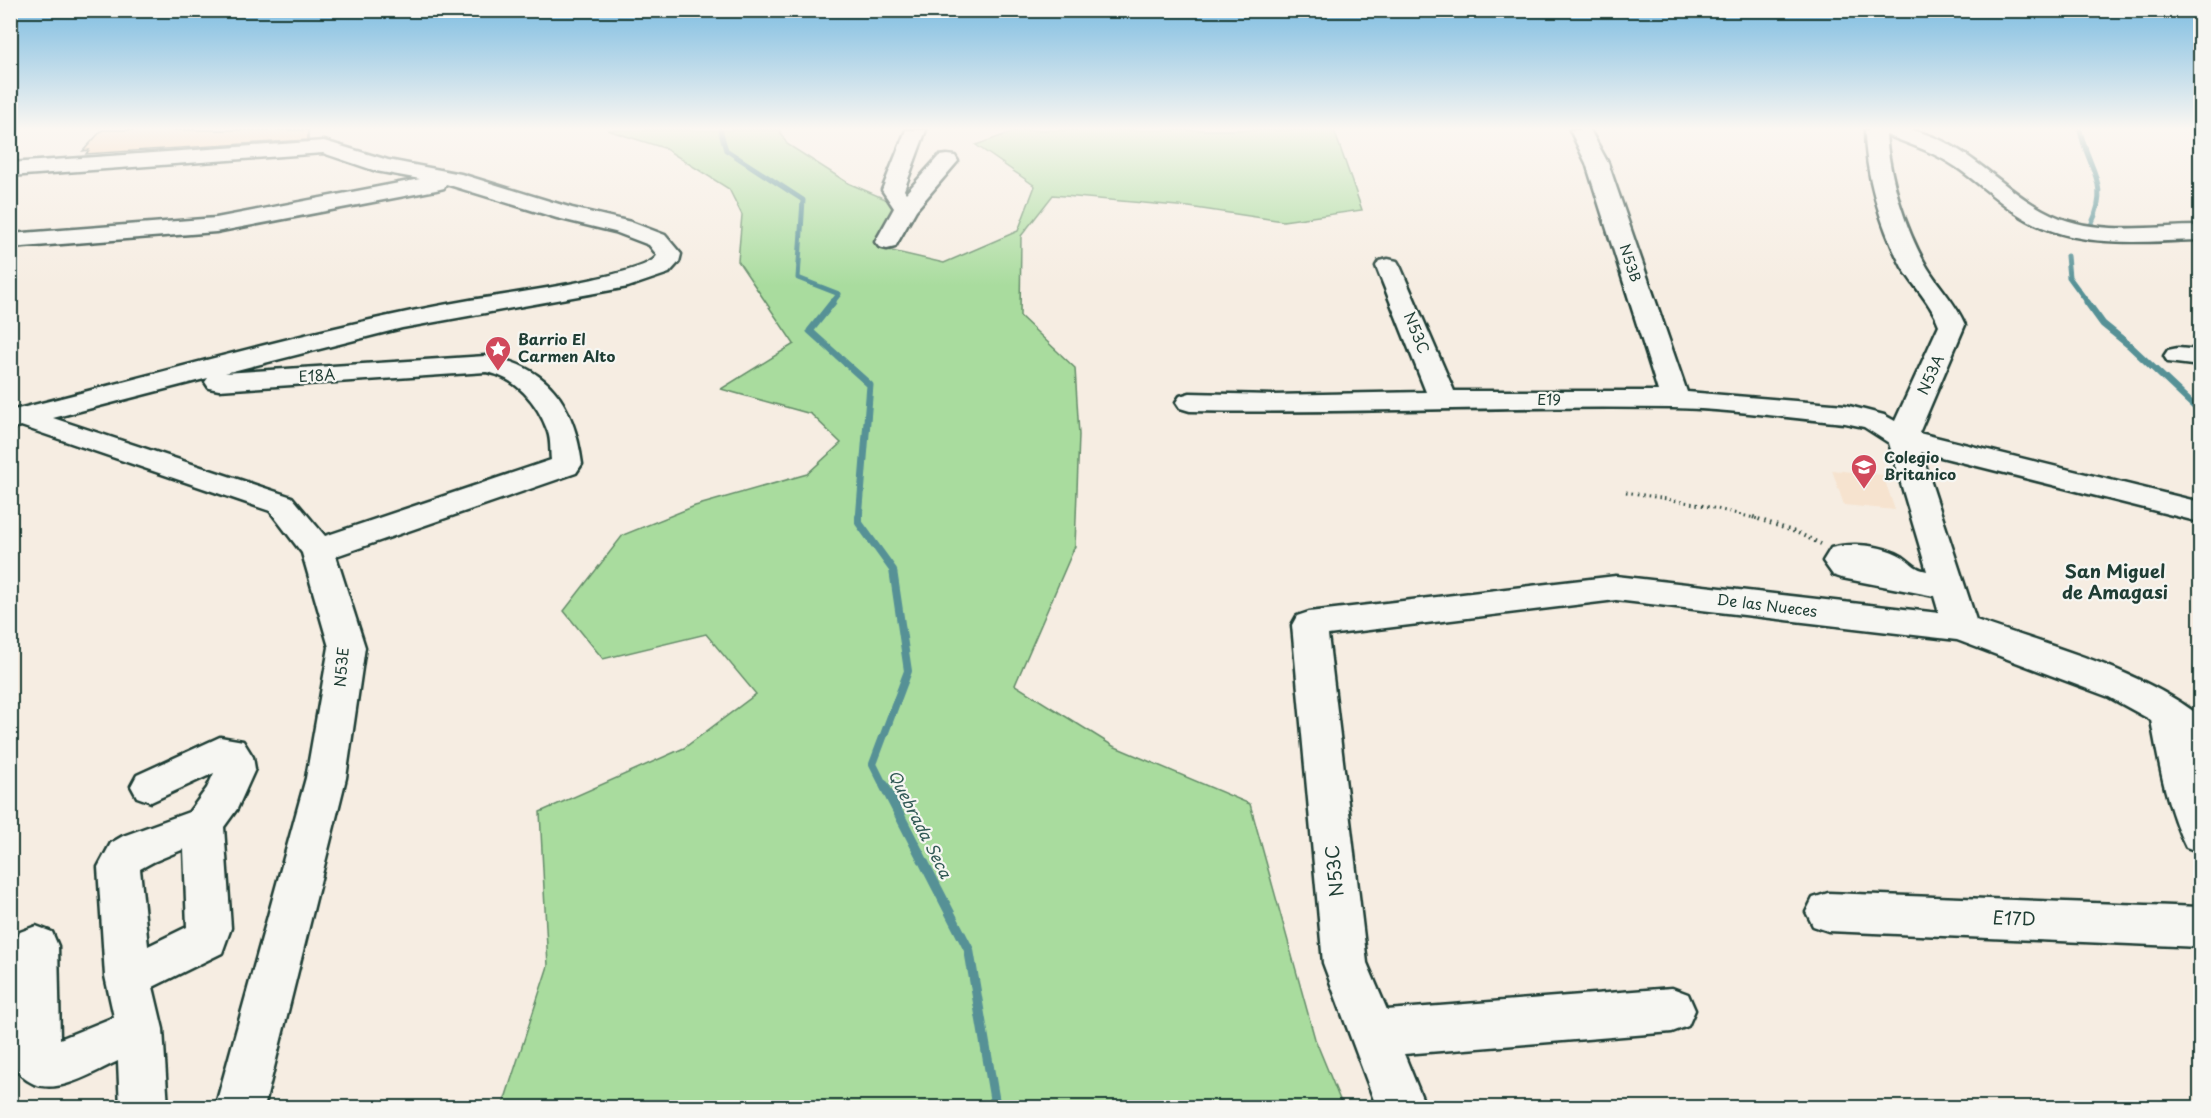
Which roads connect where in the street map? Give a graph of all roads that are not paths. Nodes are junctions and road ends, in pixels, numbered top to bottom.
1 (442, 182) edge
2 (460, 182) edge
3 (896, 182) edge
4 (928, 182) edge
5 (1603, 182) edge
6 (1885, 182) edge
7 (1989, 182) edge
8 (906, 207) junction
9 (2200, 233) edge
10 (10, 241) edge
11 (887, 242) dead end
12 (1388, 266) dead end
13 (148, 385) junction
14 (1675, 399) junction
15 (1443, 400) junction
16 (1190, 402) dead end
17 (17, 418) edge
18 (1902, 438) junction
19 (2200, 512) edge
20 (318, 550) junction
21 (1843, 556) road end
22 (1948, 587) junction
23 (1309, 625) joint
24 (1961, 628) junction
25 (2168, 712) junction
26 (2200, 737) edge
27 (151, 786) dead end
28 (203, 824) junction
29 (2200, 835) edge
30 (1828, 912) dead end
31 (2200, 927) edge
32 (36, 946) dead end
33 (129, 976) junction
34 (1672, 1010) dead end
35 (140, 1029) junction
36 (1373, 1034) junction
37 (144, 1107) edge
38 (239, 1107) edge
39 (1402, 1107) edge

1 - 10 street
2 - 13 street
3 - 8 street
4 - 8 street
5 - 14 street, N53B
6 - 18 street, N53A
7 - 9 street
8 - 11 street
12 - 15 street, N53C
13 - 17 street
13 - 20 street, E18A
14 - 15 street, E19
14 - 18 street, E19
15 - 16 street, E19
17 - 20 street, N53E
18 - 19 street, E19
18 - 22 street
20 - 38 street, N53E
21 - 22 street
22 - 24 street
23 - 24 street, De las Nueces
23 - 36 street, N53C
24 - 25 street, De las Nueces
25 - 26 street, De las Nueces
25 - 29 street
27 - 28 street
28 - 33 street
28 - 33 street
30 - 31 street, E17D
32 - 35 street
33 - 35 street
34 - 36 street
35 - 37 street
36 - 39 street, N53C

